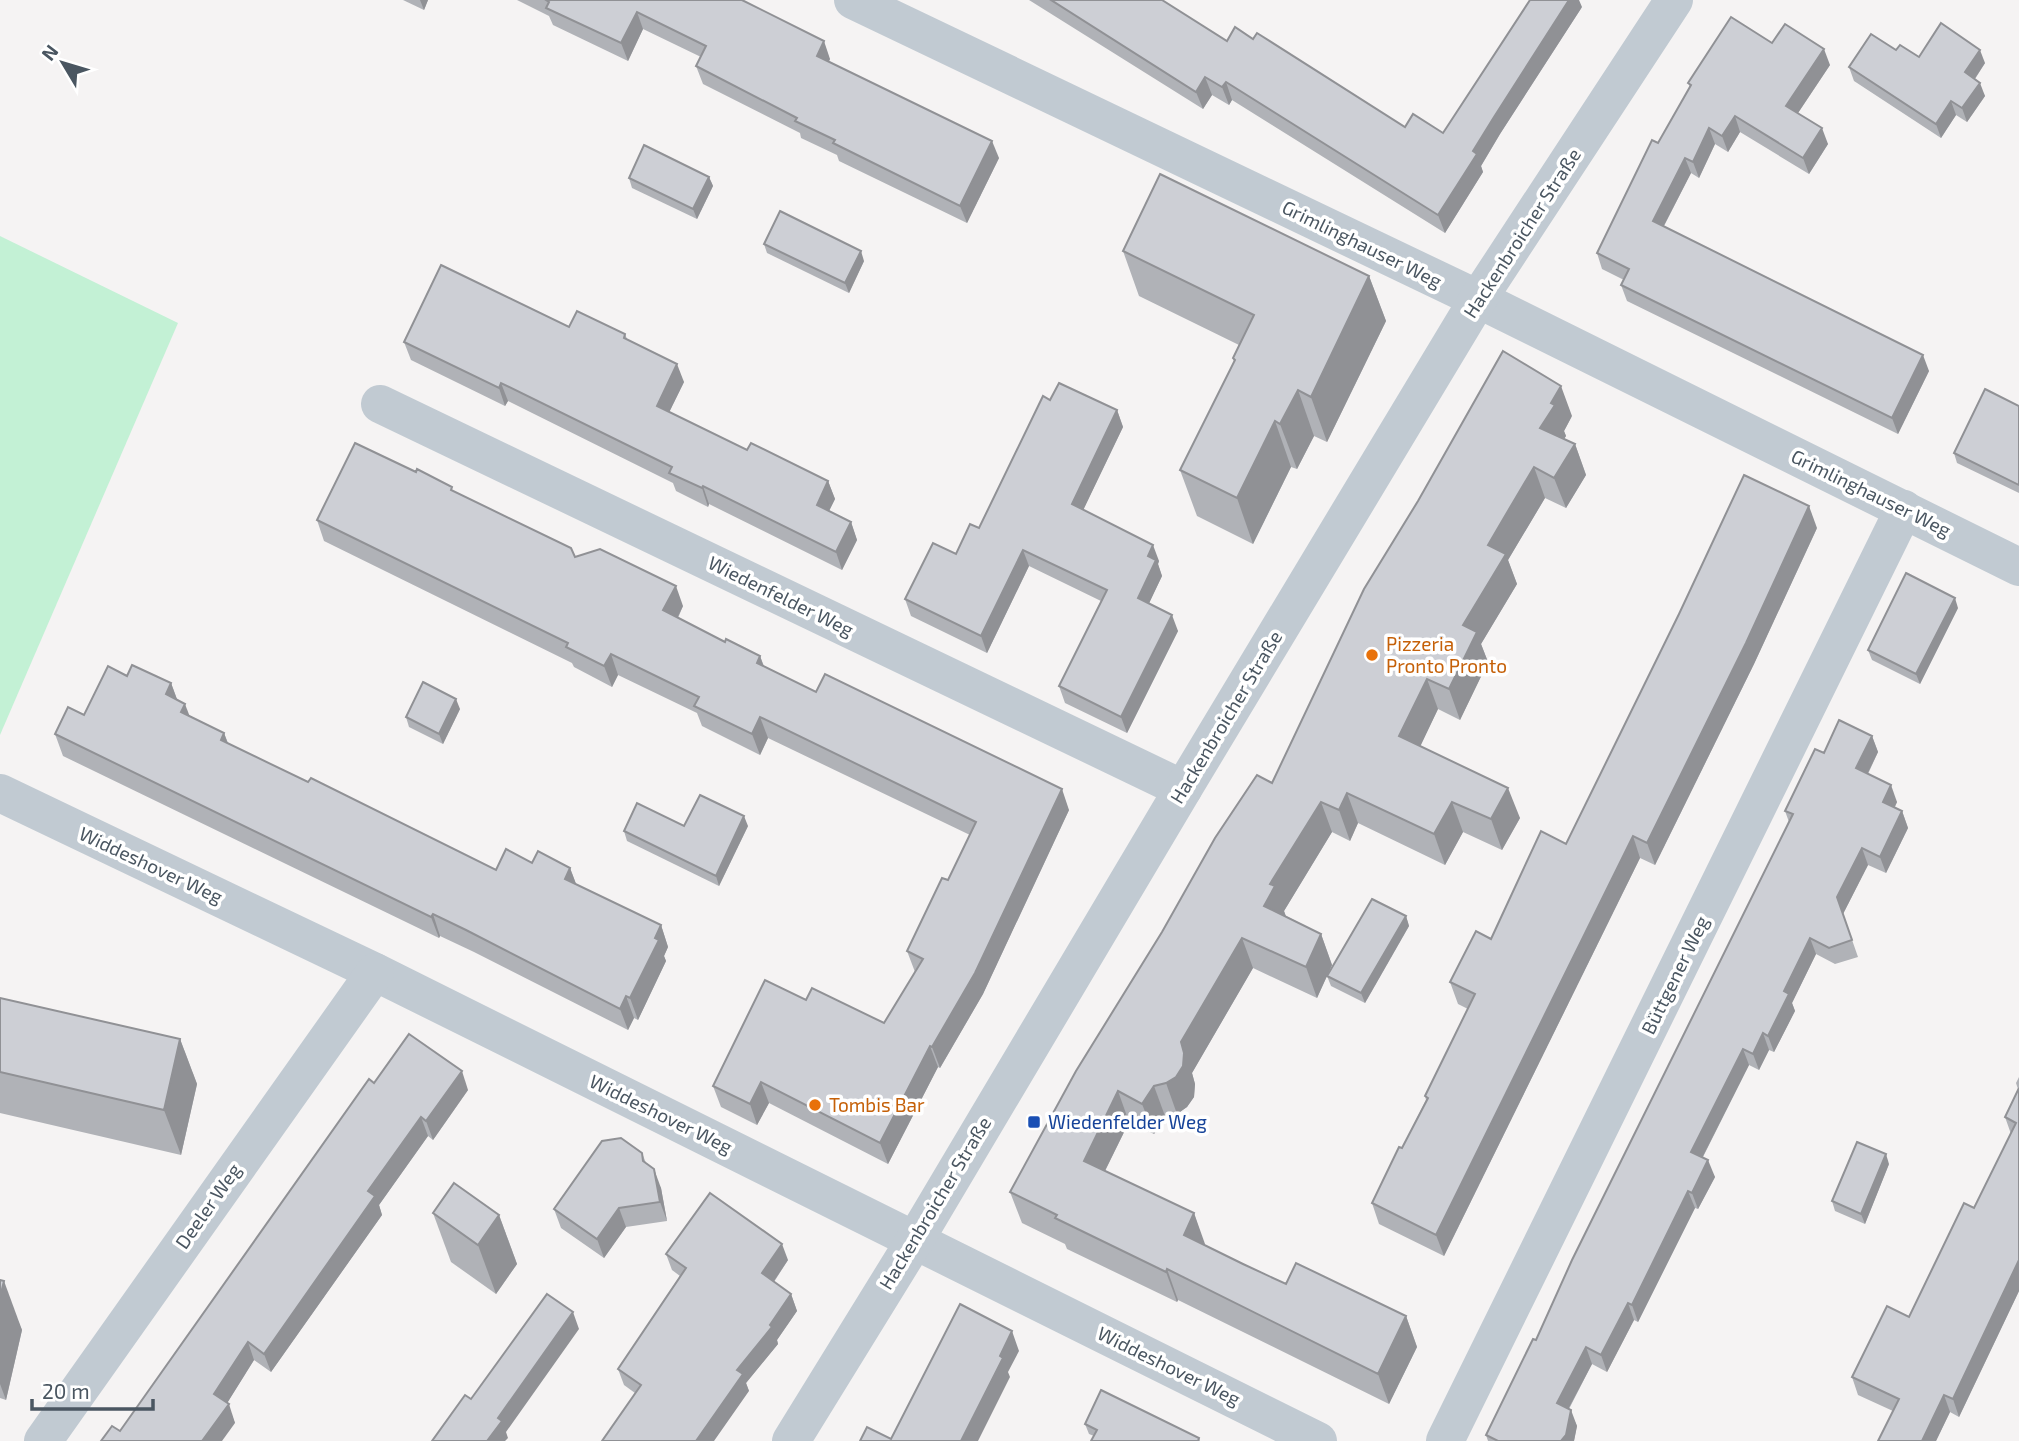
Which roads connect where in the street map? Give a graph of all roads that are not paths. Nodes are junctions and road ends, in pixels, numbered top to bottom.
1 (853, 0) edge
2 (1674, 0) edge
3 (1478, 299) junction
4 (380, 404) dead end
5 (1905, 509) junction
6 (2019, 567) edge
7 (1183, 789) junction
8 (0, 793) edge
9 (375, 972) junction
10 (915, 1240) junction
11 (43, 1441) edge
12 (791, 1441) edge
13 (1318, 1441) edge
14 (1445, 1441) edge

1 - 3 street, Grimlinghauser Weg
2 - 3 street, Hackenbroicher Straße
3 - 5 street, Grimlinghauser Weg
3 - 7 street, Hackenbroicher Straße
4 - 7 street, Wiedenfelder Weg
5 - 6 street, Grimlinghauser Weg
5 - 14 street, Büttgener Weg
7 - 10 street, Hackenbroicher Straße
8 - 9 street, Widdeshover Weg
9 - 10 street, Widdeshover Weg
9 - 11 street, Deeler Weg
10 - 12 street, Hackenbroicher Straße
10 - 13 street, Widdeshover Weg

